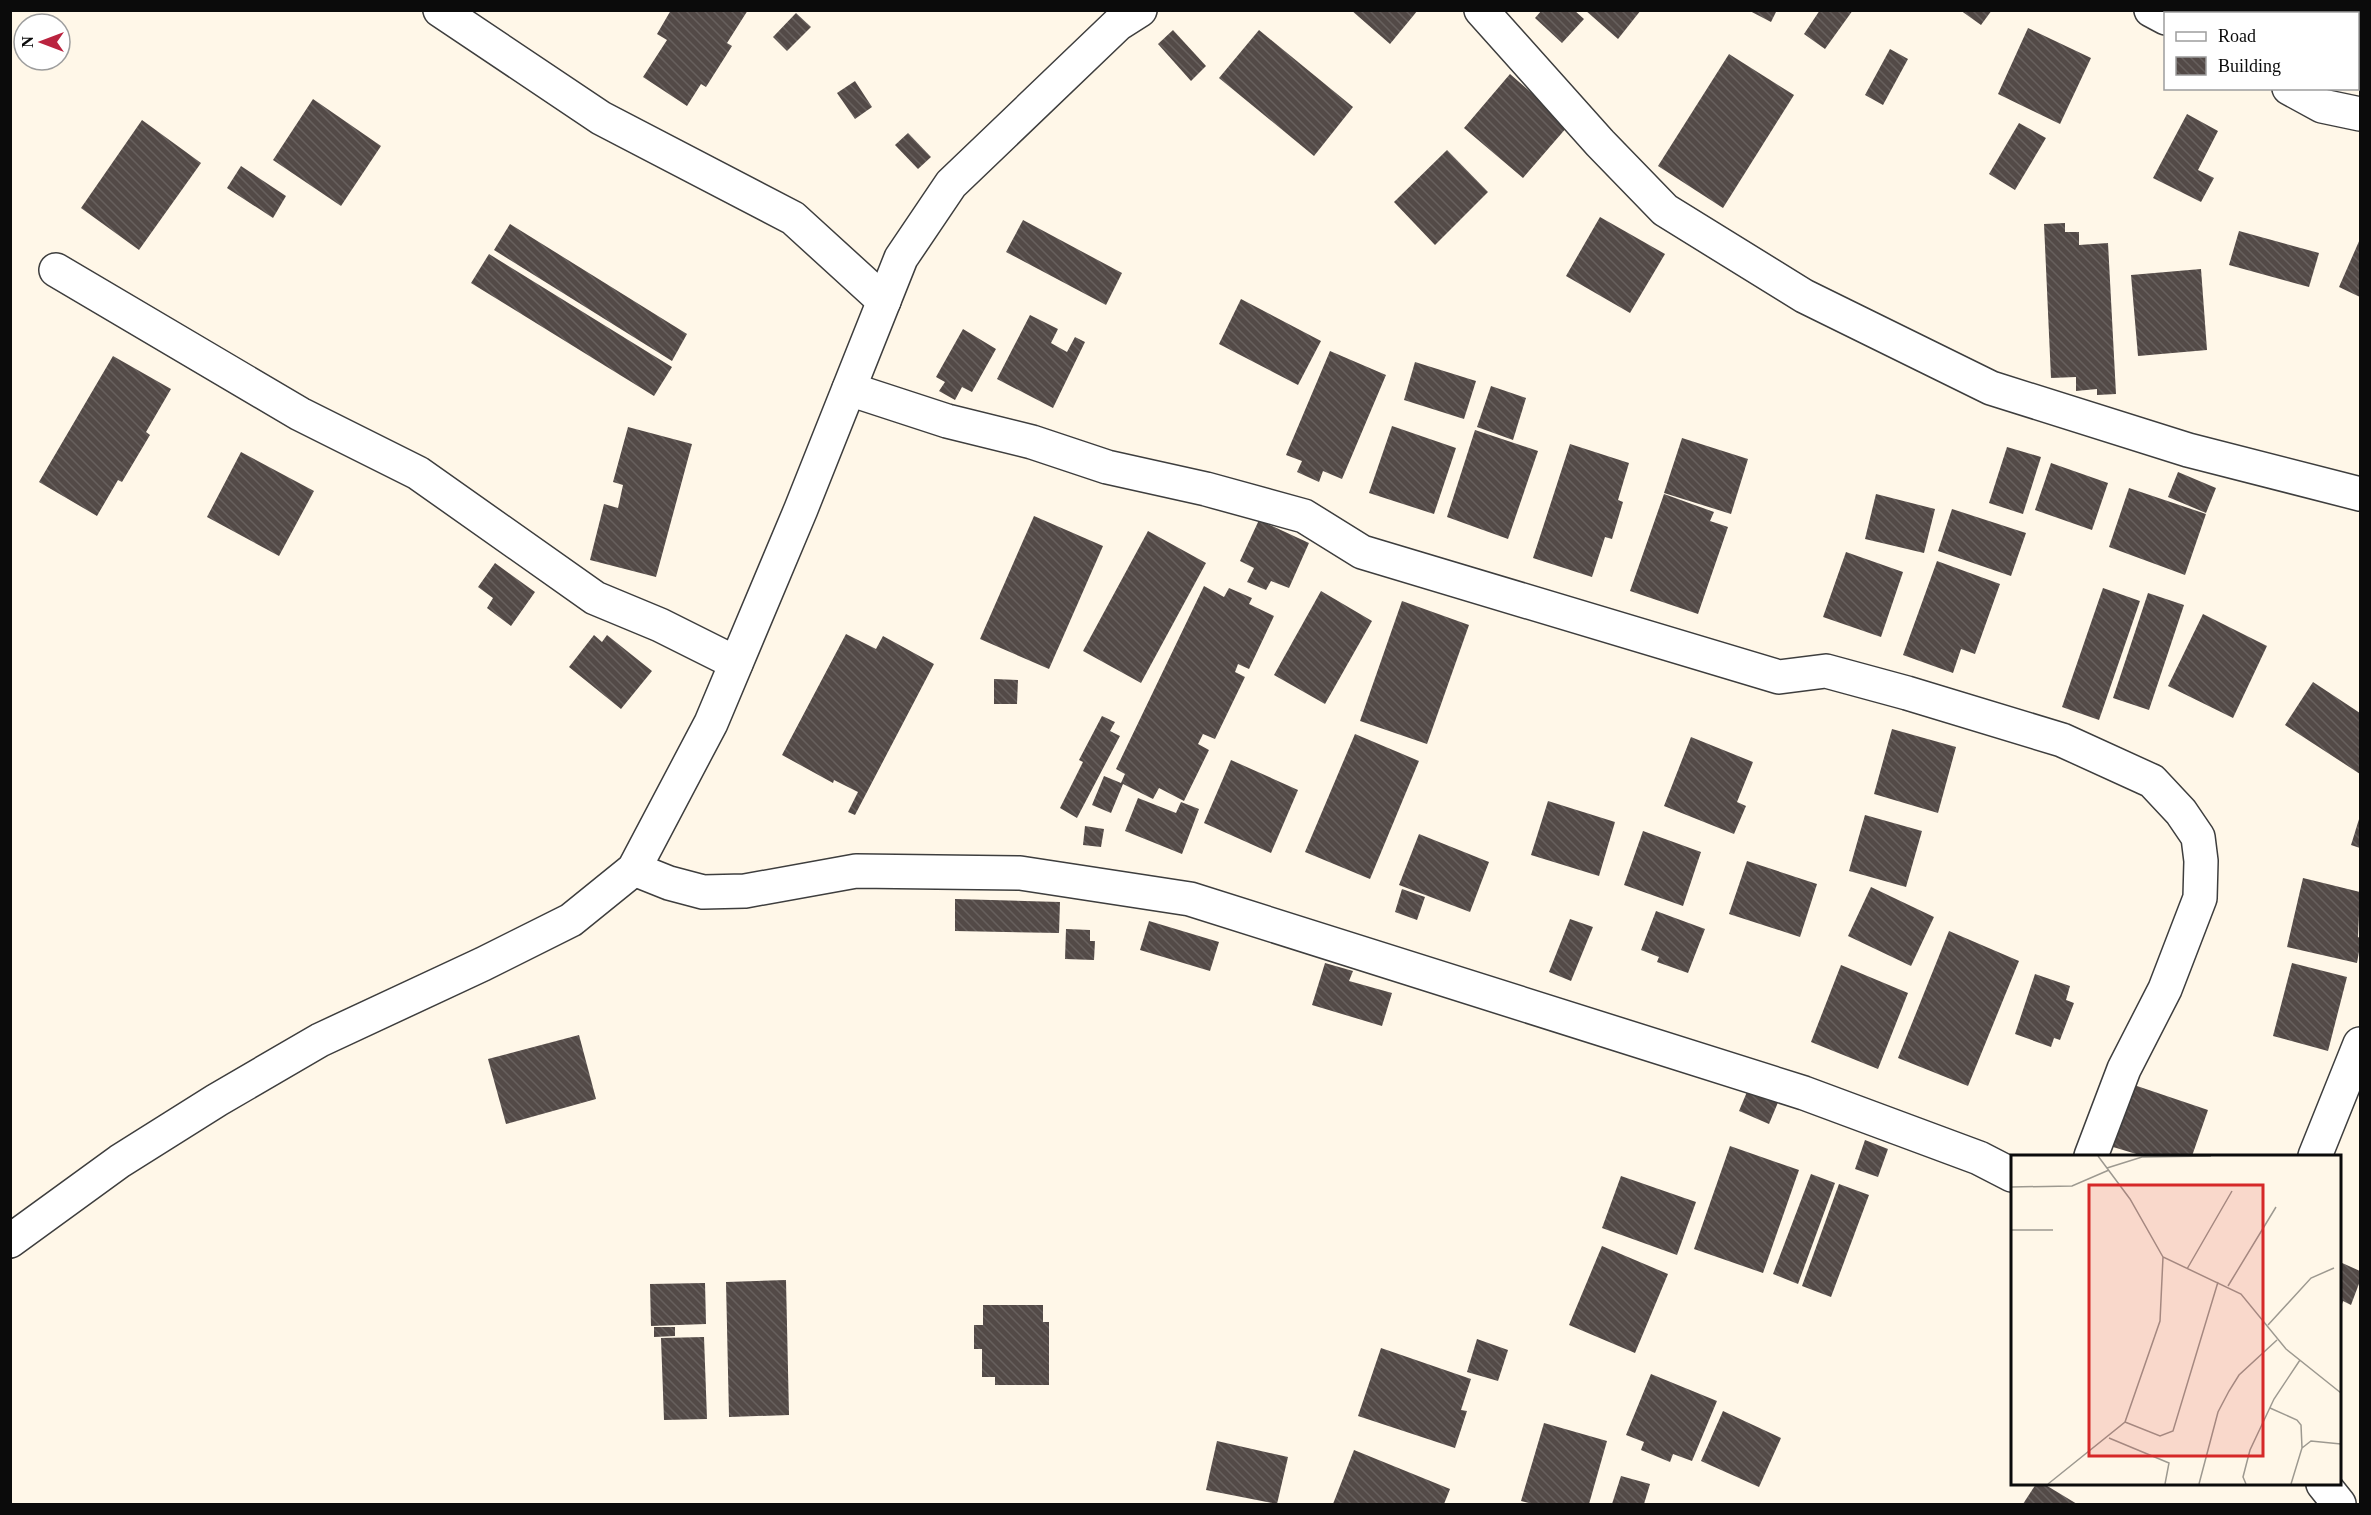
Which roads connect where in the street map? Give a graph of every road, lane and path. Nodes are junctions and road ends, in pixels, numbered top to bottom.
1 (440, 10) edge
2 (1140, 10) edge
3 (1481, 10) edge
4 (2293, 90) edge
5 (2361, 114) edge
6 (56, 270) dead end
7 (884, 301) junction
8 (849, 389) junction
9 (2361, 494) edge
10 (736, 663) junction
11 (634, 869) junction
12 (2361, 1044) edge
13 (2091, 1155) edge
14 (2315, 1155) edge
15 (2011, 1174) edge
16 (10, 1241) edge
17 (2324, 1485) edge
18 (2339, 1504) edge

1 - 7 street
2 - 7 street
3 - 9 street
4 - 5 street
6 - 10 street
7 - 8 street
8 - 10 street
8 - 13 street
10 - 11 street
11 - 15 street
11 - 16 street
12 - 14 street
17 - 18 street

